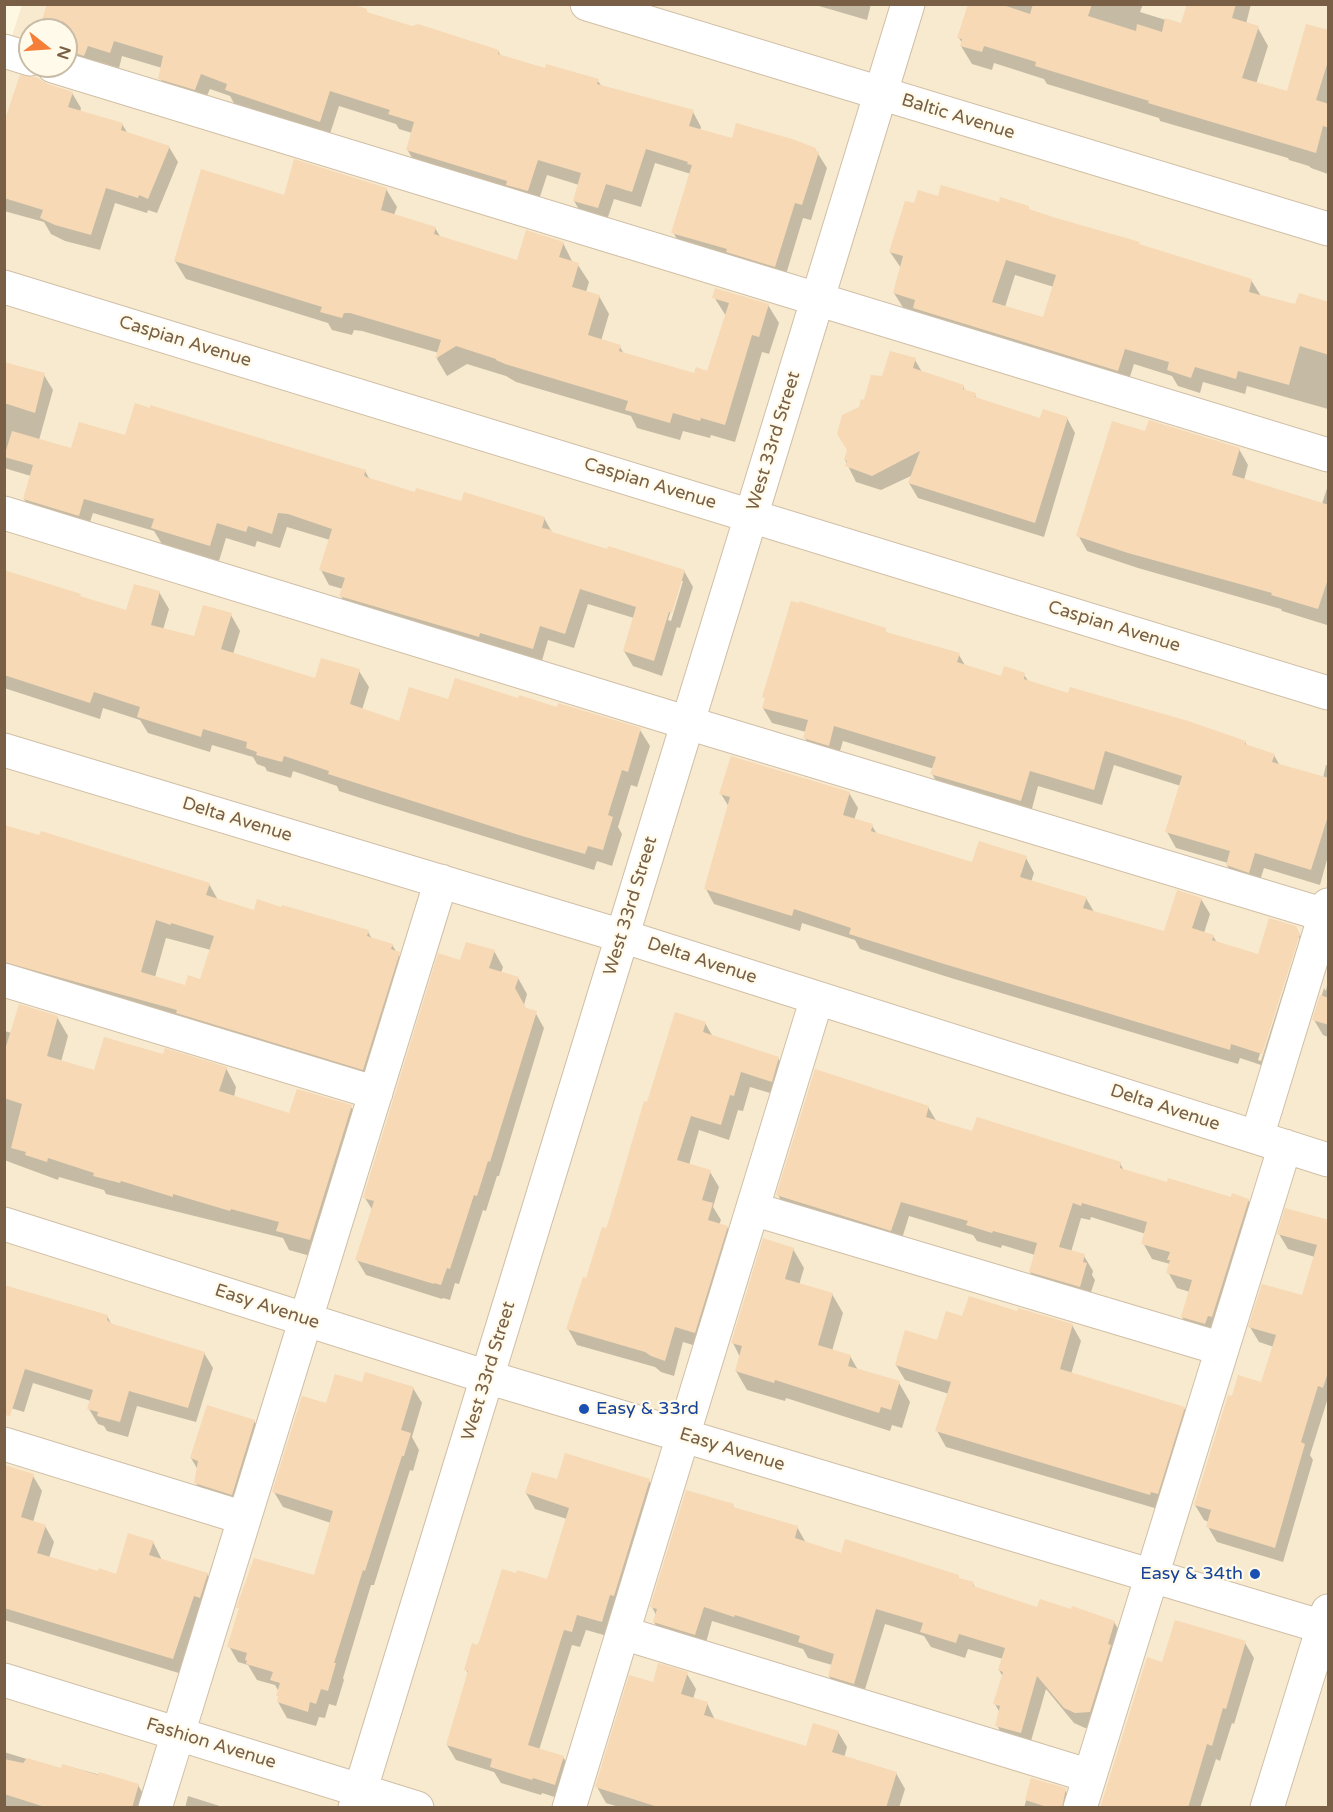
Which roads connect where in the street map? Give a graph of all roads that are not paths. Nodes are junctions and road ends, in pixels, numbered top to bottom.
1 (587, 4) edge
2 (908, 4) edge
3 (78, 74) edge
4 (881, 93) junction
5 (1329, 229) edge
6 (4, 287) edge
7 (818, 300) junction
8 (1329, 455) edge
9 (4, 513) edge
10 (752, 515) junction
11 (1329, 693) edge
12 (688, 723) junction
13 (4, 750) edge
14 (441, 882) junction
15 (1327, 910) edge
16 (622, 936) junction
17 (4, 980) edge
18 (817, 998) junction
19 (376, 1093) junction
20 (1271, 1142) junction
21 (1329, 1160) edge
22 (753, 1209) junction
23 (4, 1224) edge
24 (306, 1319) junction
25 (1222, 1349) junction
26 (487, 1377) junction
27 (683, 1435) junction
28 (4, 1444) edge
29 (244, 1518) junction
30 (1152, 1576) junction
31 (1326, 1619) edge
32 (623, 1633) junction
33 (4, 1680) edge
34 (177, 1734) junction
35 (1090, 1776) junction
36 (357, 1799) edge
37 (155, 1808) edge
38 (417, 1808) edge
39 (570, 1808) edge
40 (1080, 1808) edge
41 (1268, 1808) edge

1 - 4 street, Baltic Avenue
2 - 4 street, West 33rd Street
3 - 7 street
4 - 5 street, Baltic Avenue
4 - 7 street, West 33rd Street
6 - 10 street, Caspian Avenue
7 - 8 street
7 - 10 street, West 33rd Street
9 - 12 street
10 - 11 street, Caspian Avenue
10 - 12 street, West 33rd Street
12 - 15 street
12 - 16 street, West 33rd Street
13 - 14 street, Delta Avenue
14 - 16 street, Delta Avenue
14 - 19 street
15 - 20 street
16 - 18 street, Delta Avenue
16 - 26 street, West 33rd Street
17 - 19 street
18 - 20 street, Delta Avenue
18 - 22 street
19 - 24 street
20 - 21 street, Delta Avenue
20 - 25 street
22 - 25 street
22 - 27 street
23 - 24 street, Easy Avenue
24 - 26 street, Easy Avenue
24 - 29 street
25 - 30 street
26 - 27 street, Easy Avenue
26 - 36 street, West 33rd Street
27 - 30 street, Easy Avenue
27 - 32 street
28 - 29 street
29 - 34 street
30 - 31 street, Easy Avenue
30 - 35 street
31 - 41 street
32 - 35 street
32 - 39 street
33 - 34 street, Fashion Avenue
34 - 36 street, Fashion Avenue
34 - 37 street
35 - 40 street
36 - 38 street, Fashion Avenue

